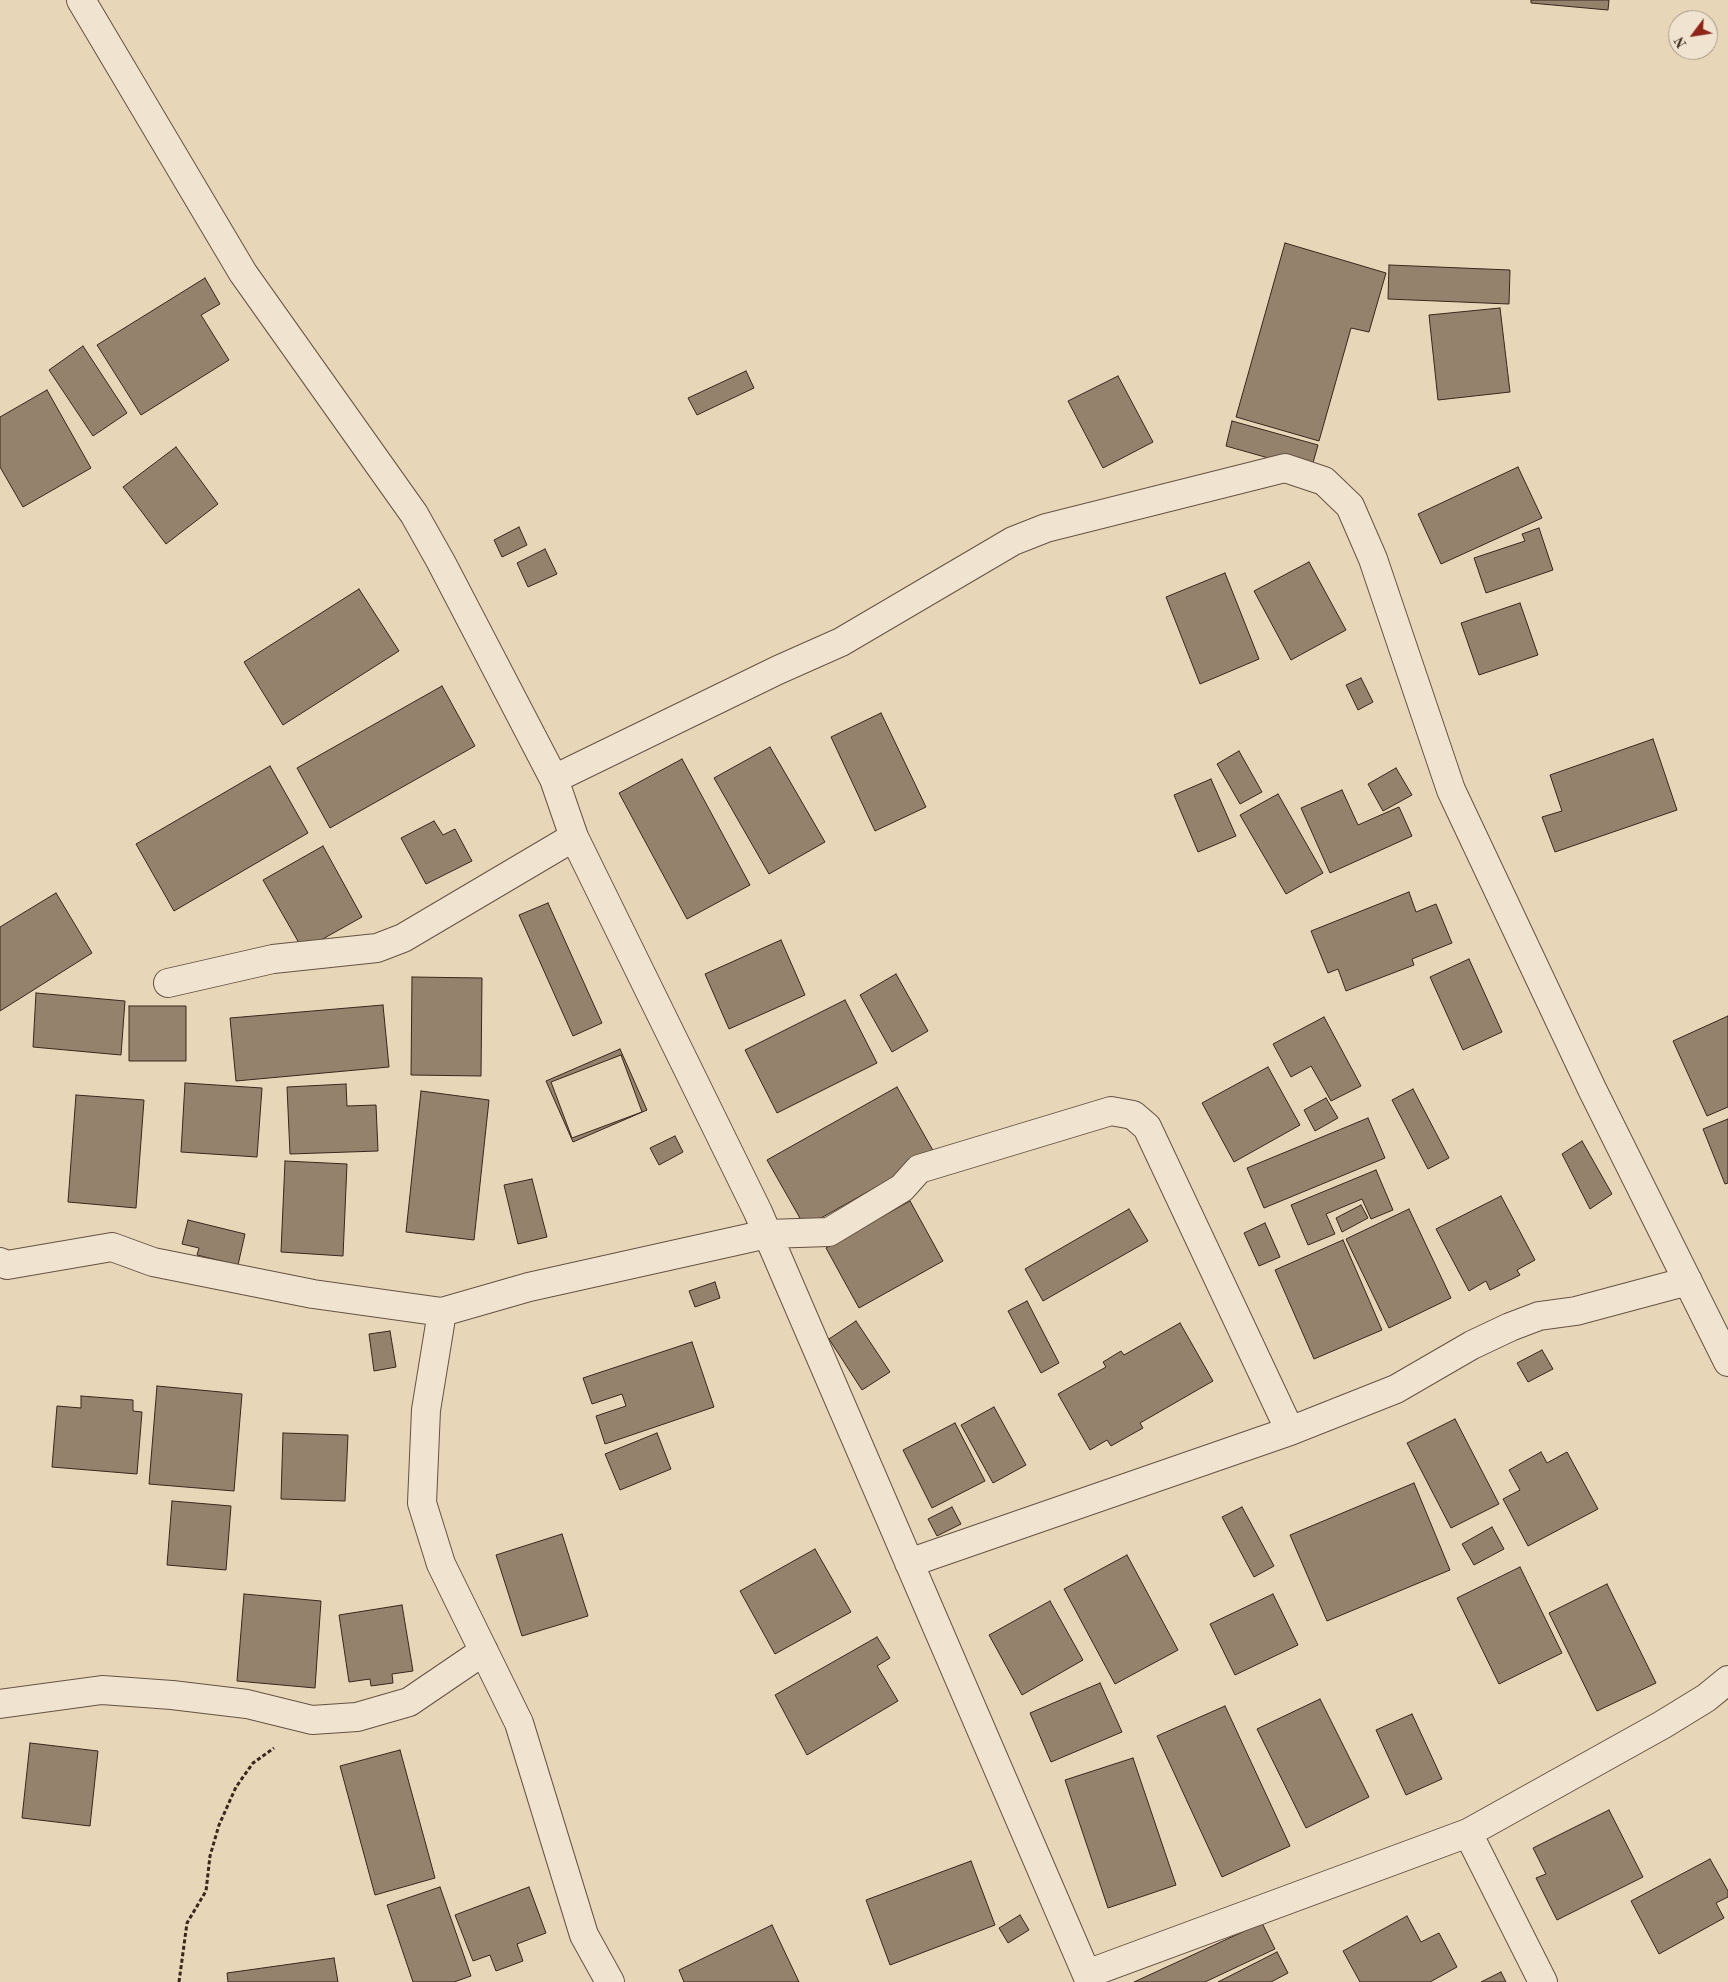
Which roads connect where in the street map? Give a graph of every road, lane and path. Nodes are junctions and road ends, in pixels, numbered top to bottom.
1 (81, 0) edge
2 (554, 780) junction
3 (574, 837) junction
4 (168, 983) dead end
5 (767, 1234) junction
6 (0, 1262) edge
7 (1688, 1281) junction
8 (442, 1312) junction
9 (1728, 1362) edge
10 (1290, 1430) junction
11 (909, 1563) junction
12 (484, 1651) junction
13 (1728, 1680) edge
14 (0, 1704) edge
15 (312, 1720) junction
16 (1468, 1833) junction
17 (1089, 1978) edge
18 (179, 1982) edge
19 (610, 1982) edge
20 (1543, 1982) edge

1 - 2 street
2 - 3 street
2 - 7 street
3 - 4 street
3 - 5 street
5 - 8 street
5 - 10 street
5 - 11 street
6 - 8 street
7 - 9 street
7 - 10 street
8 - 12 street
10 - 11 street
11 - 17 street
12 - 15 street
12 - 19 street
13 - 16 street
14 - 15 street
15 - 18 path
16 - 17 street
16 - 20 street

